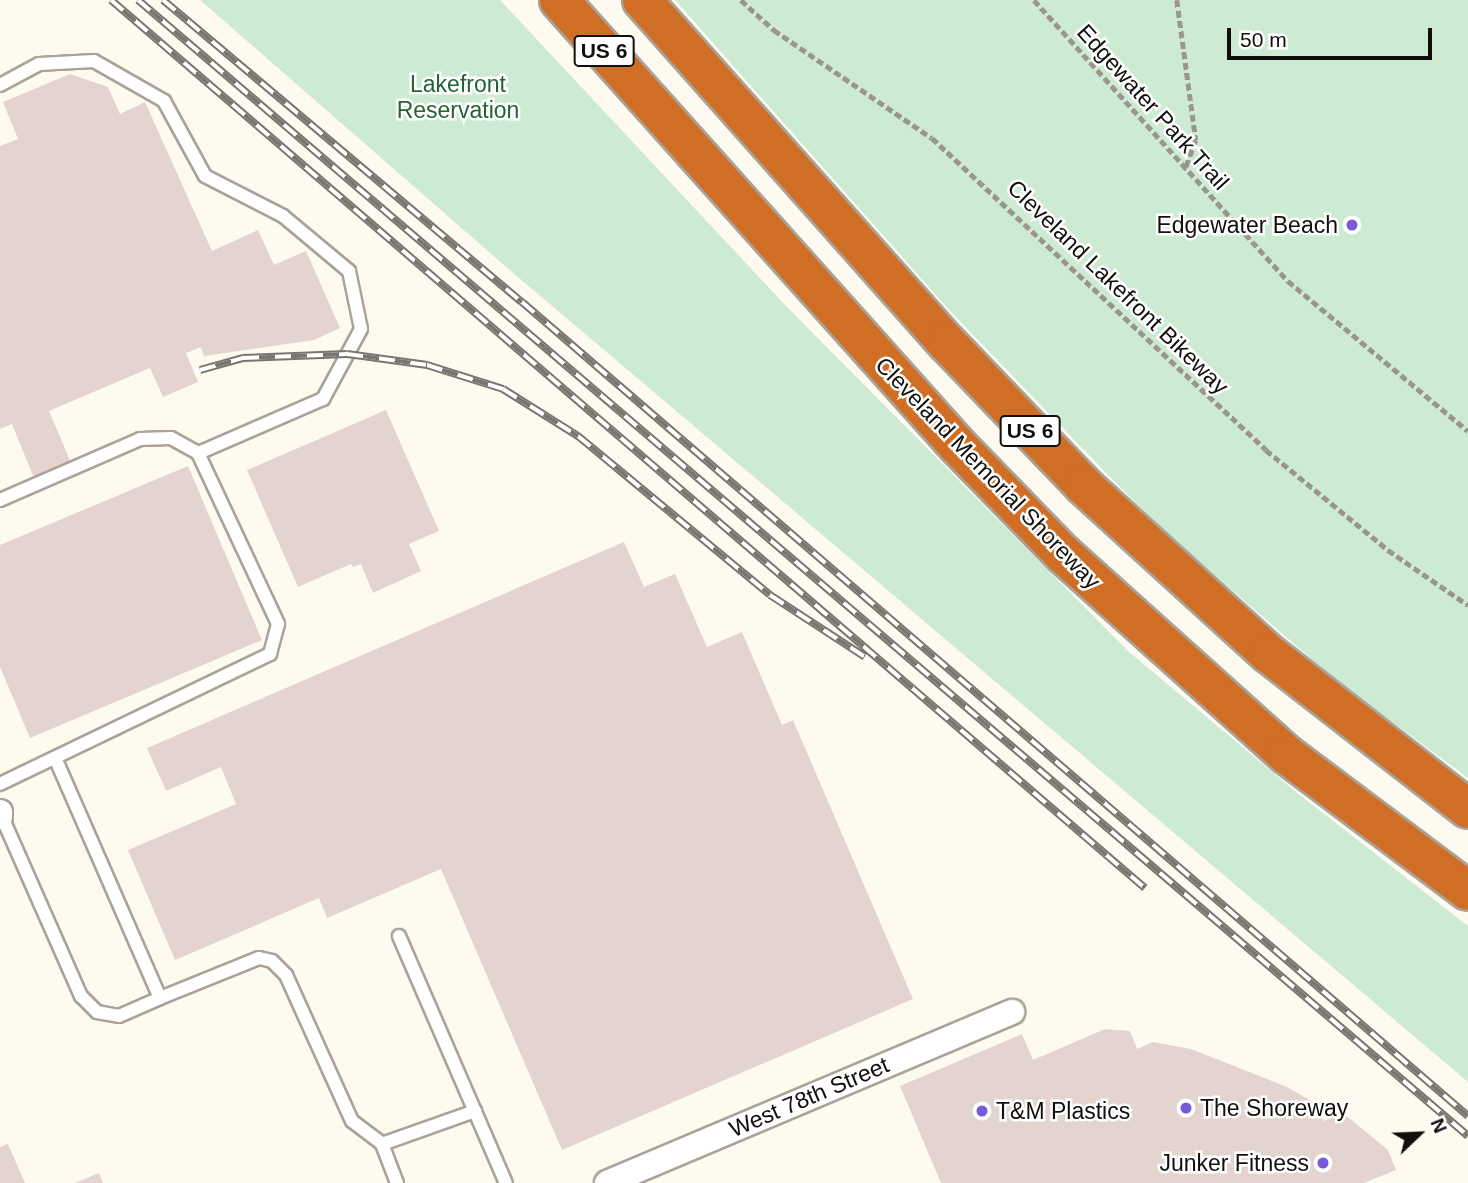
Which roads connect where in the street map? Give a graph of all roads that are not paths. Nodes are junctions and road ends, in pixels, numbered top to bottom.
1 (529, 0) edge
2 (559, 0) edge
3 (642, 0) edge
4 (0, 85) edge
5 (649, 101) junction
6 (198, 453) junction
7 (0, 500) edge
8 (55, 758) junction
9 (0, 784) edge
10 (1468, 809) edge
11 (1, 815) edge
12 (1468, 891) edge
13 (399, 936) dead end
14 (160, 998) junction
15 (1012, 1012) dead end
16 (475, 1111) junction
17 (382, 1144) junction
18 (397, 1183) edge
19 (506, 1183) edge
20 (607, 1183) edge

1 - 5 highway
2 - 5 highway, Cleveland Memorial Shoreway / US 6
3 - 10 highway, US 6
4 - 6 lane
5 - 12 highway, Cleveland Memorial Shoreway / US 6
6 - 7 lane
6 - 8 lane
8 - 9 lane
8 - 14 lane
11 - 14 lane
13 - 16 lane
14 - 17 lane
15 - 20 street, West 78th Street
16 - 17 lane
16 - 19 lane
17 - 18 lane

